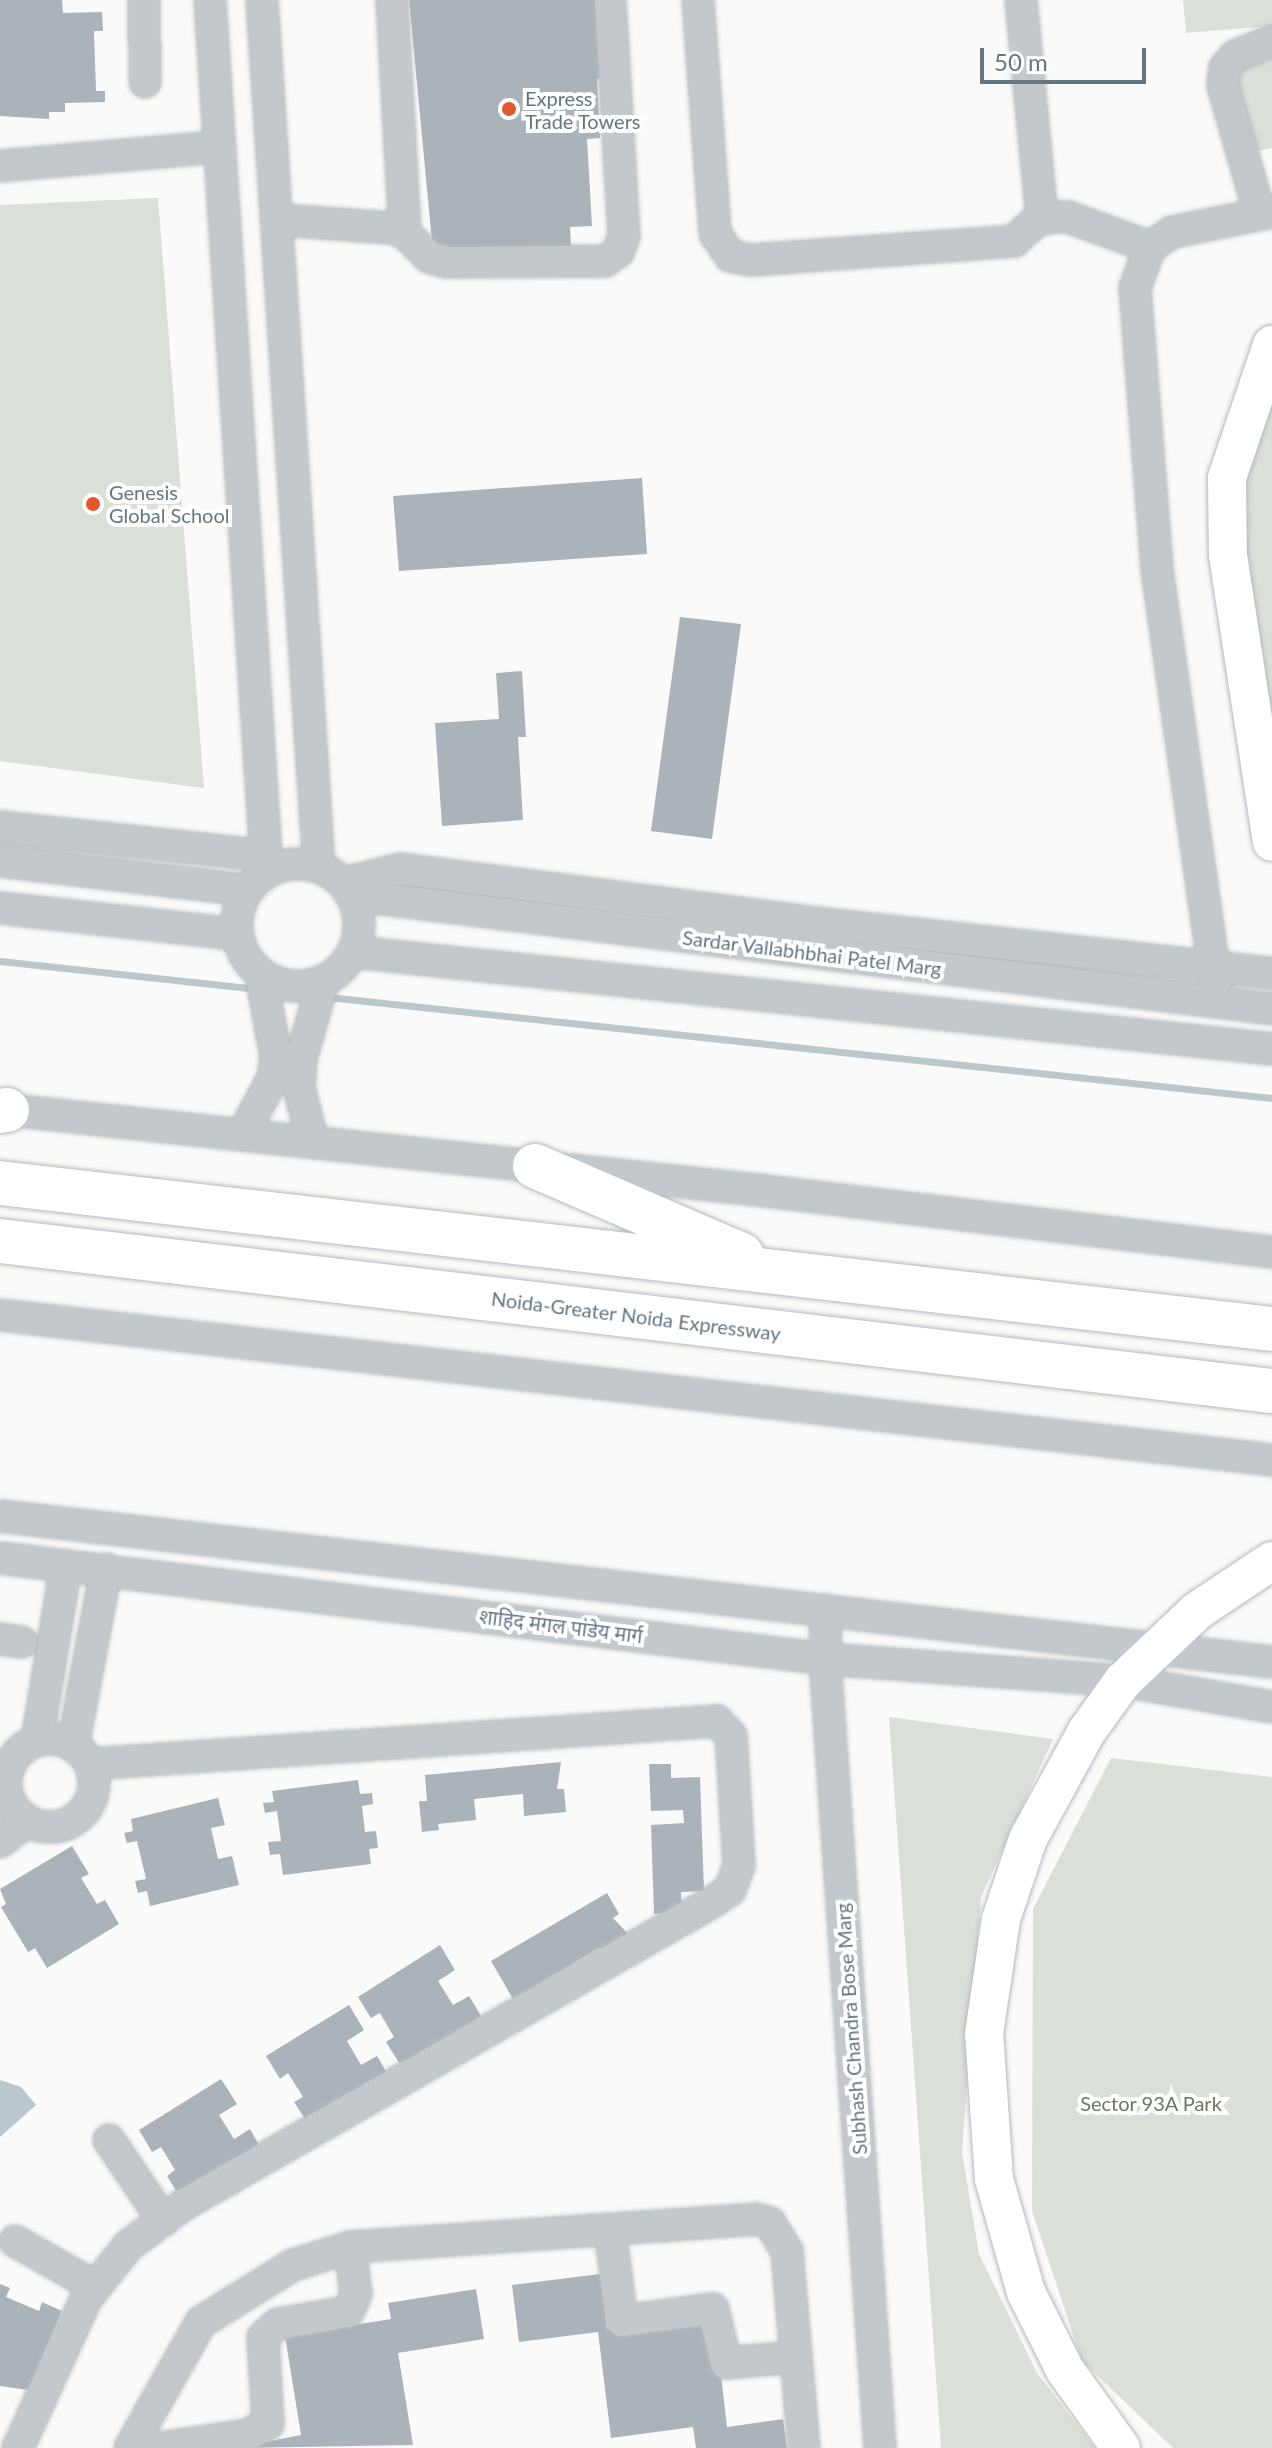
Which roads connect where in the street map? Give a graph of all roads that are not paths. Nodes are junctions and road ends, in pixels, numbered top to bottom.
1 (144, 0) edge
2 (210, 0) edge
3 (262, 0) edge
4 (392, 0) edge
5 (610, 0) edge
6 (698, 0) edge
7 (1021, 0) edge
8 (1272, 41) edge
9 (145, 82) dead end
10 (219, 147) junction
11 (0, 166) edge
12 (1266, 213) edge
13 (1042, 218) junction
14 (280, 220) junction
15 (405, 233) junction
16 (1150, 247) junction
17 (1272, 345) edge
18 (0, 827) edge
19 (1272, 842) edge
20 (0, 861) edge
21 (260, 873) junction
22 (338, 882) junction
23 (0, 908) edge
24 (816, 923) junction
25 (237, 934) junction
26 (354, 952) junction
27 (813, 953) junction
28 (1214, 967) junction
29 (1272, 973) edge
30 (261, 975) junction
31 (323, 982) junction
32 (1219, 1004) junction
33 (1272, 1009) edge
34 (1272, 1049) edge
35 (2, 1110) edge
36 (244, 1132) junction
37 (313, 1141) junction
38 (535, 1166) junction
39 (0, 1183) edge
40 (0, 1241) edge
41 (1272, 1252) edge
42 (787, 1275) junction
43 (0, 1315) edge
44 (1272, 1329) edge
45 (1272, 1391) edge
46 (1272, 1460) edge
47 (0, 1516) edge
48 (0, 1558) edge
49 (1272, 1561) edge
50 (66, 1565) junction
51 (106, 1569) junction
52 (826, 1610) junction
53 (1159, 1646) junction
54 (48, 1659) junction
55 (825, 1659) junction
56 (85, 1662) junction
57 (1272, 1662) edge
58 (1123, 1681) junction
59 (1272, 1707) edge
60 (37, 1741) junction
61 (81, 1755) junction
62 (3, 1778) edge
63 (27, 1821) junction
64 (0, 1842) edge
65 (109, 2140) dead end
66 (163, 2220) junction
67 (610, 2229) junction
68 (15, 2241) dead end
69 (350, 2247) junction
70 (94, 2286) junction
71 (796, 2357) junction
72 (18, 2448) edge
73 (130, 2448) edge
74 (160, 2448) edge
75 (804, 2448) edge
76 (880, 2448) edge
77 (1121, 2448) edge

1 - 9 street
2 - 10 street
3 - 14 street
4 - 15 street
5 - 15 street
6 - 13 street
7 - 13 street
8 - 12 street
10 - 11 street
10 - 21 street
12 - 16 street
13 - 16 street
14 - 15 street
14 - 22 street
16 - 28 street
17 - 19 main road
18 - 21 street
20 - 21 street, Sardar Vallabhbhai Patel Marg
21 - 22 street, Sardar Vallabhbhai Patel Marg
21 - 25 street
22 - 24 street
22 - 26 street
22 - 27 street, Sardar Vallabhbhai Patel Marg
23 - 25 street
24 - 27 street
24 - 28 street
25 - 30 street
26 - 31 street
26 - 34 street
27 - 32 street, Sardar Vallabhbhai Patel Marg
28 - 29 street
28 - 32 street
30 - 31 street
30 - 36 street
31 - 37 street
32 - 33 street, Sardar Vallabhbhai Patel Marg
35 - 36 street
36 - 37 street
37 - 38 street
38 - 41 street
38 - 42 highway
39 - 42 highway
40 - 45 highway, Noida-Greater Noida Expressway
42 - 44 highway
43 - 46 street
47 - 52 street
48 - 50 street, शाहिद मंगल पांडेय मार्ग
49 - 53 main road
50 - 51 street, शाहिद मंगल पांडेय मार्ग
50 - 54 street
51 - 55 street, शाहिद मंगल पांडेय मार्ग
51 - 56 street
52 - 53 street
52 - 55 street, Subhash Chandra Bose Marg
53 - 57 street
53 - 58 main road
54 - 56 street
54 - 60 street
55 - 58 street, शाहिद मंगल पांडेय मार्ग
55 - 76 street, Subhash Chandra Bose Marg
56 - 61 street
58 - 59 street, शाहिद मंगल पांडेय मार्ग
58 - 77 main road
60 - 61 street
60 - 62 street
61 - 63 street
61 - 66 street
62 - 63 street
63 - 64 street
65 - 66 street
66 - 70 street
67 - 69 street
67 - 71 street
67 - 71 street
68 - 70 street
69 - 73 street
69 - 74 street
70 - 72 street
71 - 75 street

